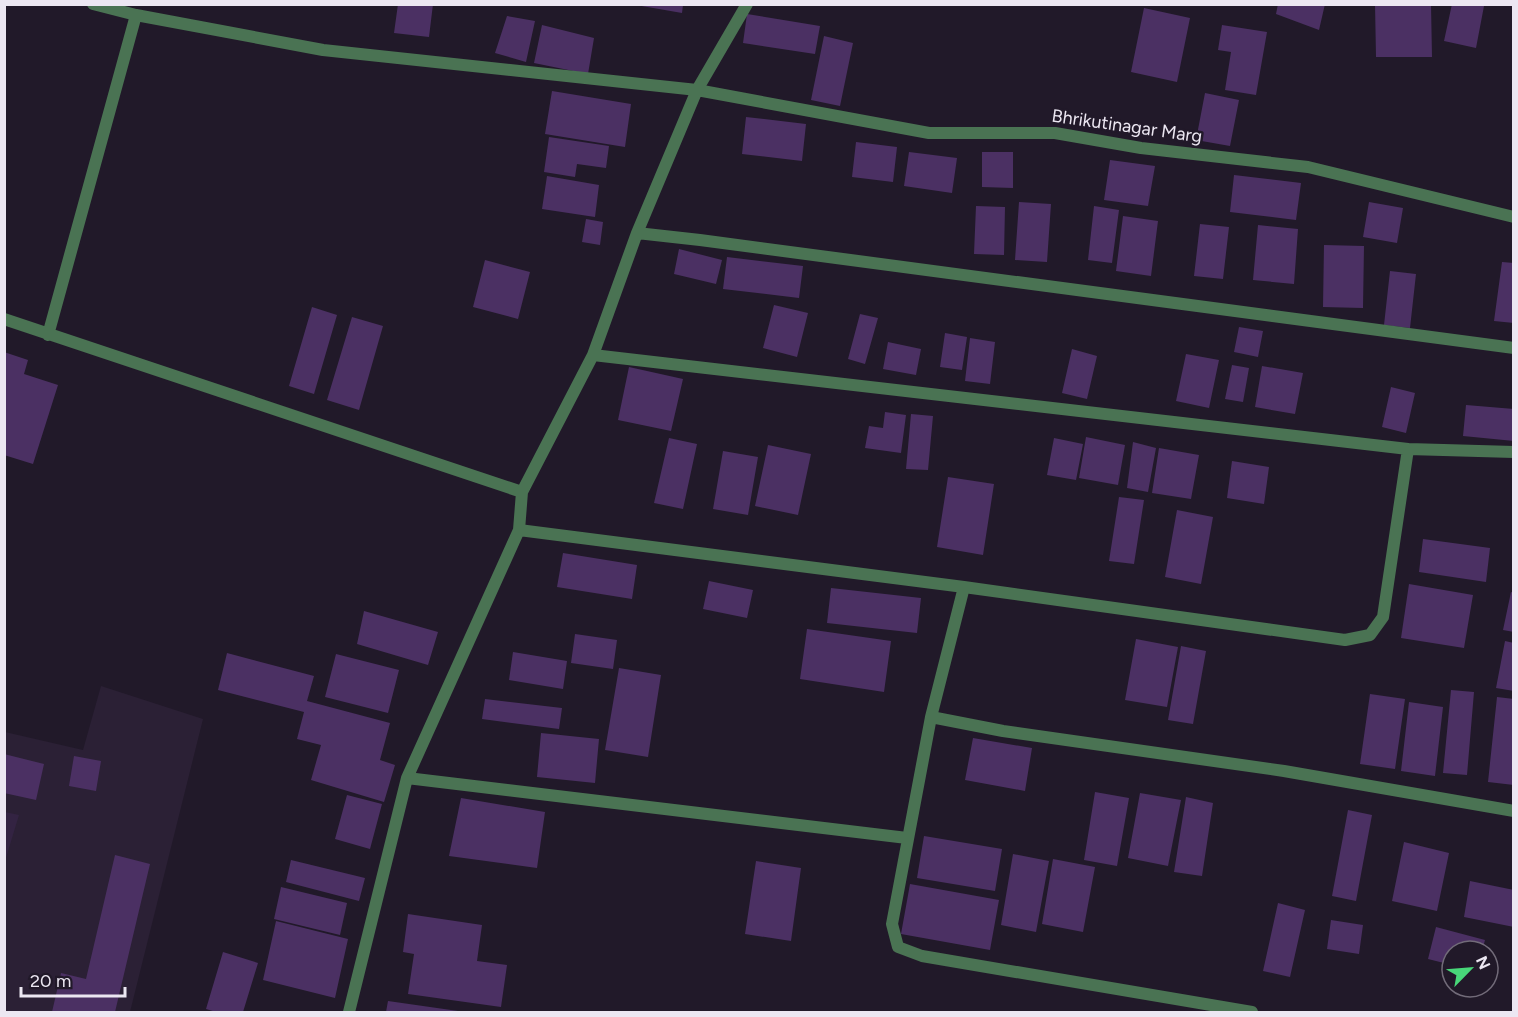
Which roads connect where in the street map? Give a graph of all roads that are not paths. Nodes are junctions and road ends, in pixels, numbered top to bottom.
1 (93, 4) edge
2 (747, 4) edge
3 (136, 15) junction
4 (697, 90) junction
5 (1514, 217) edge
6 (637, 233) junction
7 (4, 319) edge
8 (48, 335) junction
9 (1514, 348) edge
10 (592, 355) junction
11 (1408, 449) junction
12 (1514, 452) edge
13 (522, 492) junction
14 (519, 530) junction
15 (964, 587) junction
16 (931, 717) junction
17 (407, 778) junction
18 (1514, 811) edge
19 (907, 838) junction
20 (350, 1012) edge
21 (1252, 1012) edge

1 - 3 street, Bhrikutinagar Marg
2 - 4 street
3 - 4 street, Bhrikutinagar Marg
3 - 8 street
4 - 5 street, Bhrikutinagar Marg
4 - 6 street
6 - 9 street
6 - 10 street
7 - 8 street
8 - 13 street
10 - 11 street
10 - 13 street
11 - 12 street
11 - 15 street
13 - 14 street
14 - 15 street
14 - 17 street
15 - 16 street
16 - 18 street
16 - 19 street
17 - 19 street
17 - 20 street
19 - 21 street

